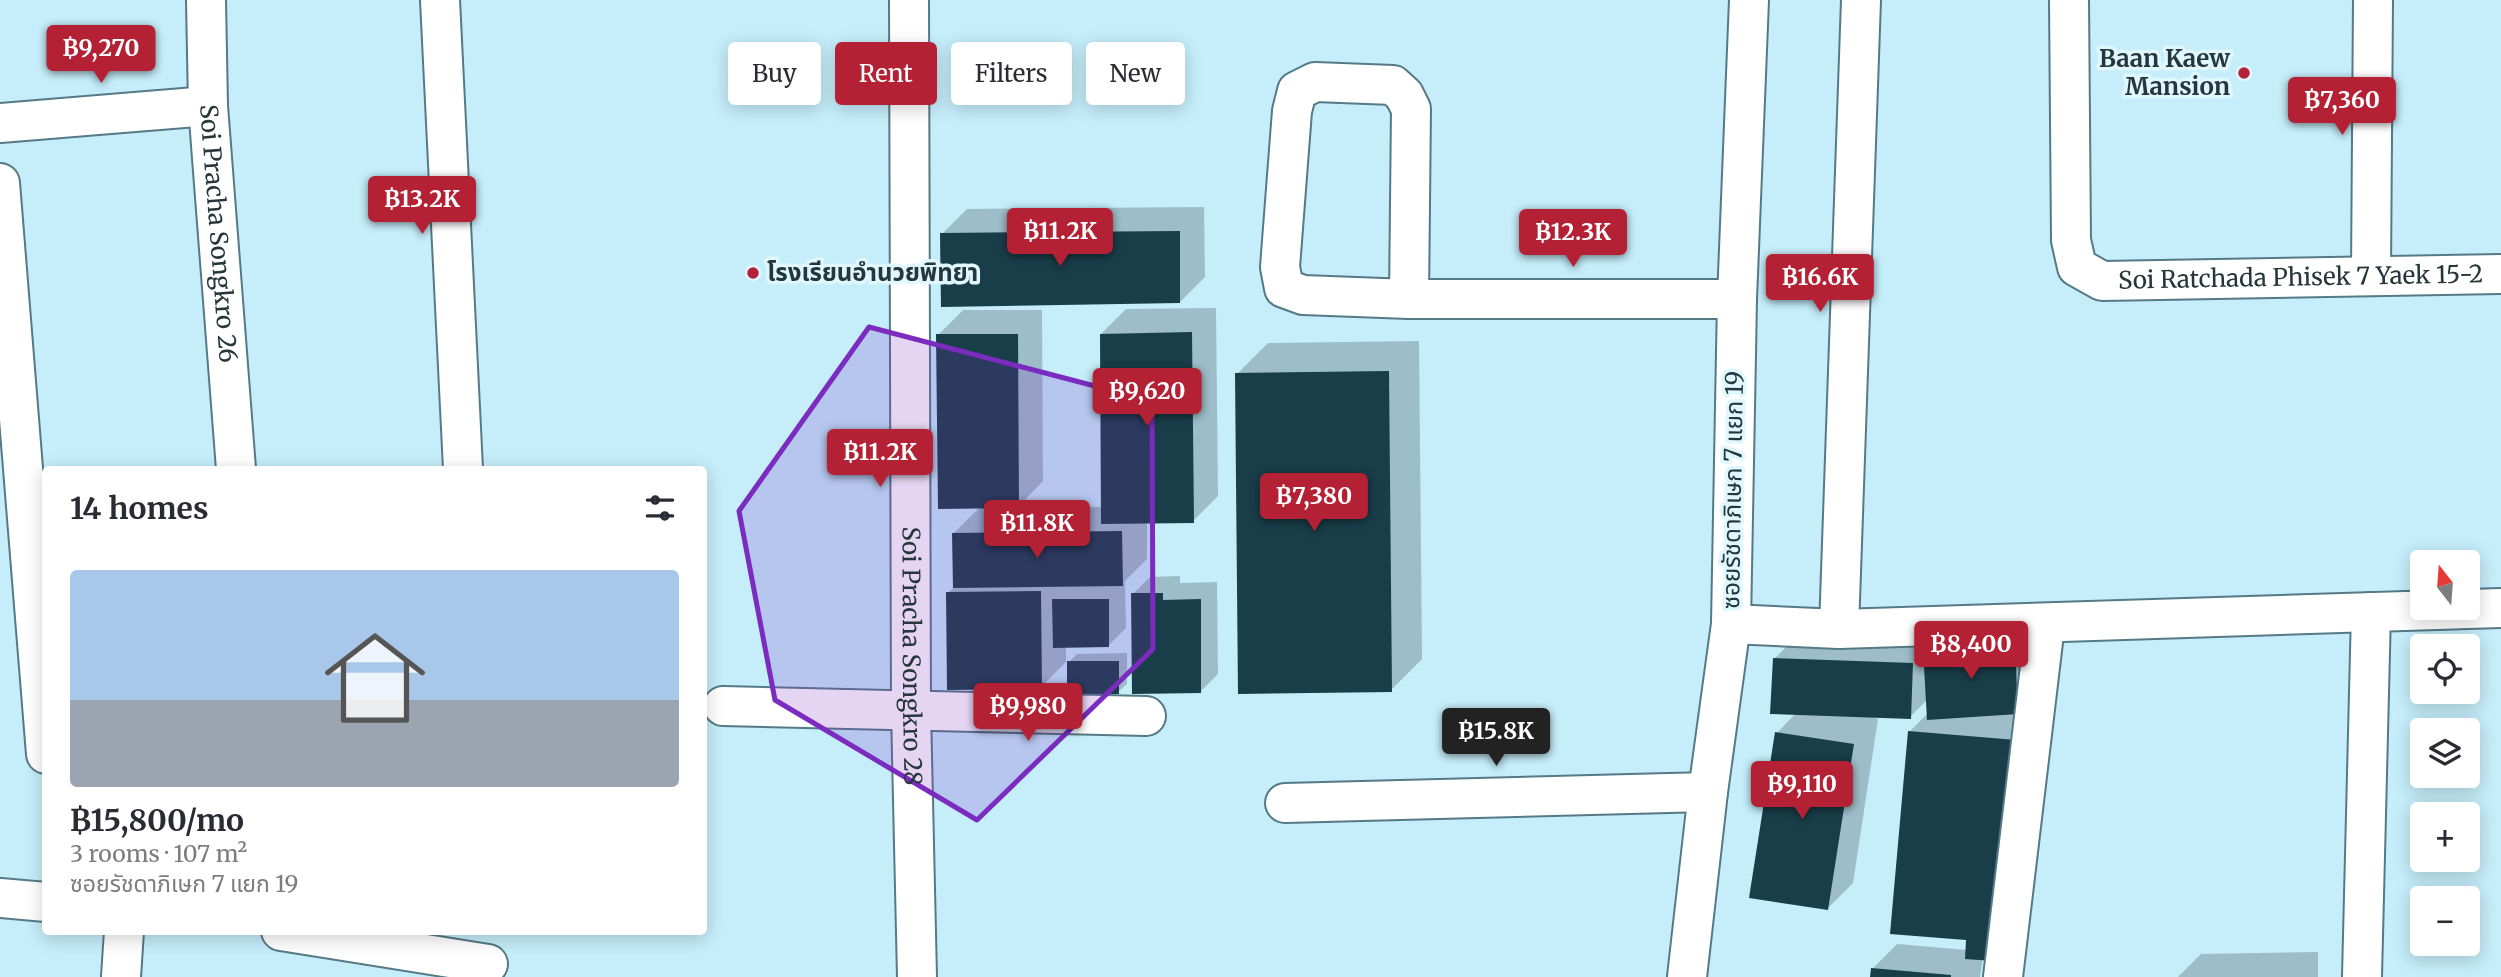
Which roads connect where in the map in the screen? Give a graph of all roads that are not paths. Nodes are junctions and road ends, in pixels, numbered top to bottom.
1 (206, 0) edge
2 (440, 0) edge
3 (909, 0) edge
4 (1749, 0) edge
5 (1861, 0) edge
6 (2069, 0) edge
7 (2373, 0) edge
8 (208, 106) junction
9 (0, 123) edge
10 (0, 183) edge
11 (2371, 274) junction
12 (2501, 274) edge
13 (1409, 299) junction
14 (1737, 299) junction
15 (236, 466) edge
16 (463, 466) edge
17 (2501, 608) edge
18 (2371, 612) junction
19 (1731, 624) junction
20 (2045, 625) junction
21 (1839, 629) junction
22 (42, 704) edge
23 (723, 706) dead end
24 (911, 711) junction
25 (1146, 716) dead end
26 (1707, 792) junction
27 (1285, 803) dead end
28 (0, 898) edge
29 (42, 902) edge
30 (124, 935) edge
31 (313, 935) edge
32 (487, 957) edge
33 (121, 977) edge
34 (917, 977) edge
35 (1688, 977) edge
36 (2003, 977) edge
37 (2362, 977) edge

1 - 8 street, Soi Pracha Songkro 26
2 - 16 street
3 - 24 street, Soi Pracha Songkro 28
4 - 14 street, ซอยรัชดาภิเษก 7 แยก 19
5 - 21 street
6 - 11 street, Soi Ratchada Phisek 7 Yaek 15-2
7 - 11 street
8 - 9 street
8 - 15 street, Soi Pracha Songkro 26
10 - 22 street
11 - 12 street, Soi Ratchada Phisek 7 Yaek 15-2
13 - 13 street
13 - 14 street
14 - 19 street, ซอยรัชดาภิเษก 7 แยก 19
17 - 18 street
18 - 20 street
18 - 37 street
19 - 21 street
19 - 26 street, ซอยรัชดาภิเษก 7 แยก 19
20 - 21 street
20 - 36 street
23 - 24 street
24 - 25 street
24 - 34 street, Soi Pracha Songkro 28
26 - 27 street
26 - 35 street, ซอยรัชดาภิเษก 7 แยก 19
28 - 29 street
30 - 33 street
31 - 32 street

